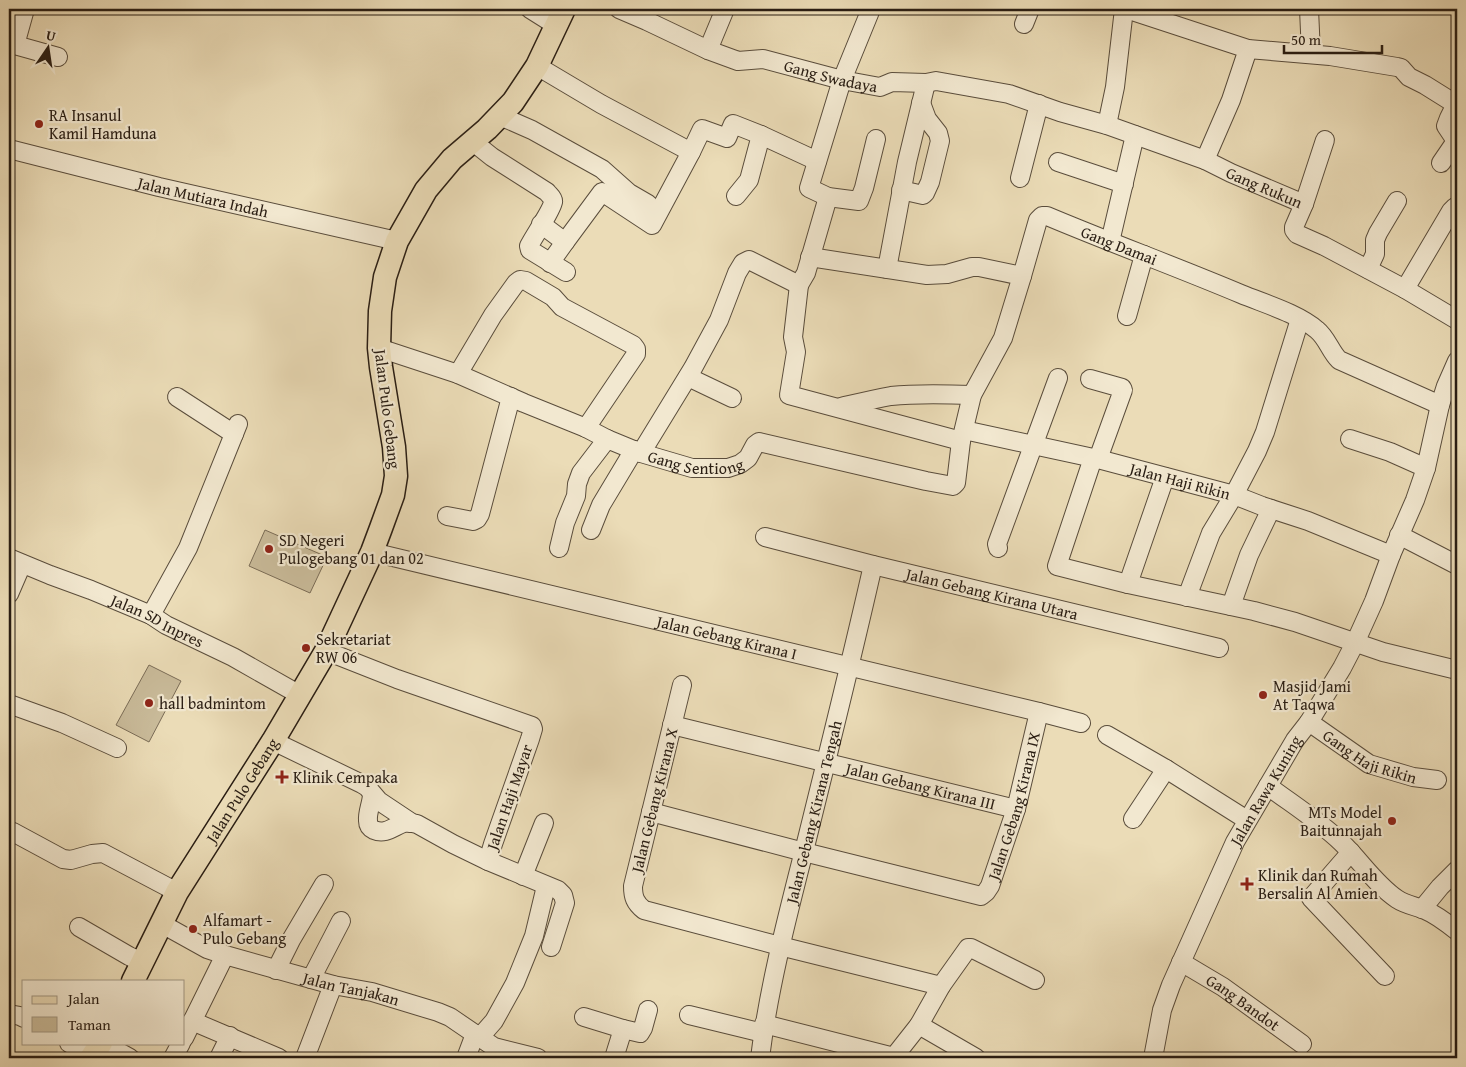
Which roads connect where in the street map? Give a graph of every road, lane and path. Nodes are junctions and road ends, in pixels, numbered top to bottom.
1 (25, 9) edge
2 (530, 9) edge
3 (619, 9) edge
4 (725, 9) edge
5 (871, 9) edge
6 (1125, 9) edge
7 (1309, 9) edge
8 (560, 17) edge
9 (12, 44) edge
10 (1248, 48) junction
11 (708, 50) junction
12 (1311, 54) junction
13 (58, 57) dead end
14 (537, 66) junction
15 (842, 80) junction
16 (926, 83) junction
17 (921, 103) junction
18 (1040, 104) junction
19 (1457, 105) edge
20 (500, 116) junction
21 (1107, 125) junction
22 (761, 135) junction
23 (1136, 135) junction
24 (876, 139) dead end
25 (1325, 140) dead end
26 (472, 141) junction
27 (691, 152) junction
28 (10, 153) edge
29 (1205, 160) junction
30 (817, 161) junction
31 (1058, 162) dead end
32 (1441, 163) dead end
33 (1020, 178) dead end
34 (1124, 184) junction
35 (902, 190) junction
36 (736, 196) dead end
37 (828, 197) junction
38 (1397, 201) dead end
39 (648, 204) dead end
40 (1304, 204) junction
41 (1457, 207) edge
42 (542, 224) junction
43 (397, 241) junction
44 (566, 242) junction
45 (1110, 242) junction
46 (1144, 255) junction
47 (810, 257) junction
48 (544, 259) junction
49 (887, 269) junction
50 (1368, 269) junction
51 (566, 272) dead end
52 (1022, 276) junction
53 (522, 280) junction
54 (799, 285) junction
55 (1405, 289) junction
56 (1127, 316) dead end
57 (1300, 319) junction
58 (1457, 320) edge
59 (379, 348) junction
60 (1457, 361) edge
61 (458, 374) junction
62 (688, 377) junction
63 (1058, 378) dead end
64 (1090, 379) dead end
65 (972, 396) junction
66 (177, 397) dead end
67 (511, 397) junction
68 (732, 398) dead end
69 (1440, 405) junction
70 (837, 408) junction
71 (586, 428) junction
72 (963, 435) junction
73 (607, 439) junction
74 (1350, 439) dead end
75 (1034, 444) junction
76 (638, 451) junction
77 (1096, 459) junction
78 (1426, 468) junction
79 (1165, 477) junction
80 (1234, 495) junction
81 (1271, 509) junction
82 (446, 516) dead end
83 (591, 530) dead end
84 (1399, 535) junction
85 (765, 537) dead end
86 (559, 548) dead end
87 (998, 548) dead end
88 (372, 552) junction
89 (1391, 555) junction
90 (16, 561) edge
91 (873, 565) junction
92 (1457, 565) edge
93 (1128, 584) junction
94 (9, 594) edge
95 (1187, 597) junction
96 (1231, 606) junction
97 (151, 615) junction
98 (1355, 643) junction
99 (1219, 648) dead end
100 (326, 651) junction
101 (850, 667) junction
102 (1457, 670) edge
103 (682, 685) dead end
104 (300, 694) junction
105 (9, 704) edge
106 (1039, 712) junction
107 (1309, 722) junction
108 (1081, 723) dead end
109 (672, 726) junction
110 (1107, 735) dead end
111 (273, 741) junction
112 (117, 748) dead end
113 (826, 763) junction
114 (1166, 769) junction
115 (1437, 780) dead end
116 (1268, 786) junction
117 (372, 794) junction
118 (1016, 809) junction
119 (650, 812) junction
120 (1133, 819) dead end
121 (1248, 820) junction
122 (412, 823) junction
123 (544, 823) dead end
124 (9, 832) edge
125 (804, 852) junction
126 (1352, 852) junction
127 (488, 861) junction
128 (1457, 870) edge
129 (523, 876) junction
130 (324, 884) dead end
131 (546, 886) junction
132 (177, 892) junction
133 (1422, 909) junction
134 (341, 921) dead end
135 (162, 924) junction
136 (79, 927) dead end
137 (1457, 931) edge
138 (780, 946) junction
139 (551, 947) dead end
140 (225, 955) junction
141 (1181, 962) junction
142 (276, 970) junction
143 (138, 971) edge
144 (1385, 976) dead end
145 (311, 979) junction
146 (1035, 980) dead end
147 (334, 985) junction
148 (941, 986) junction
149 (648, 1010) dead end
150 (9, 1014) edge
151 (689, 1014) dead end
152 (22, 1017) edge
153 (584, 1017) dead end
154 (192, 1021) junction
155 (919, 1025) junction
156 (623, 1029) junction
157 (764, 1029) junction
158 (185, 1036) edge
159 (230, 1036) junction
160 (72, 1044) edge
161 (180, 1044) edge
162 (485, 1044) edge
163 (1302, 1044) dead end
164 (96, 1050) edge
165 (893, 1057) edge
166 (130, 1058) edge
167 (173, 1058) edge
168 (219, 1058) edge
169 (279, 1058) edge
170 (305, 1058) edge
171 (466, 1058) edge
172 (538, 1058) edge
173 (614, 1058) edge
174 (760, 1058) edge
175 (976, 1058) edge
176 (1152, 1058) edge

1 - 9 street
2 - 8 street
3 - 11 street, Gang Swadaya
4 - 11 street
5 - 15 street
6 - 10 street
6 - 21 street
7 - 12 street
8 - 14 main road, Jalan Pulo Gebang
9 - 13 street
10 - 12 street
10 - 29 street
11 - 15 street, Gang Swadaya
12 - 19 street
14 - 20 main road, Jalan Pulo Gebang
14 - 27 street
15 - 16 street, Gang Swadaya
15 - 30 street
16 - 17 street
16 - 18 street, Gang Swadaya
17 - 35 street
17 - 35 street
18 - 21 street, Gang Swadaya
18 - 33 street
19 - 32 street
20 - 26 main road, Jalan Pulo Gebang
20 - 39 street
21 - 23 street, Gang Rukun
22 - 27 street
22 - 30 street
22 - 36 street
23 - 29 street, Gang Rukun
23 - 34 street
24 - 37 street
25 - 40 street
26 - 42 street
26 - 43 main road, Jalan Pulo Gebang
27 - 44 street
28 - 43 street, Jalan Mutiara Indah
29 - 40 street, Gang Rukun
30 - 37 street
31 - 34 street
34 - 45 street
35 - 49 street
37 - 47 street
38 - 50 street
40 - 50 street, Gang Rukun
41 - 55 street
42 - 44 street
42 - 48 street
43 - 59 main road, Jalan Pulo Gebang
44 - 48 street
45 - 46 street, Gang Damai
45 - 52 street, Gang Damai
46 - 56 street
46 - 57 street, Gang Damai
47 - 49 street
47 - 54 street
48 - 51 street
48 - 53 street
49 - 52 street
50 - 55 street, Gang Rukun
52 - 65 street, Gang Sentiong
53 - 61 street
53 - 71 street
54 - 62 street
54 - 70 street, Jalan Haji Rikin
55 - 58 street, Gang Rukun
57 - 69 street, Gang Damai
57 - 80 street
59 - 61 street, Gang Sentiong
59 - 88 main road, Jalan Pulo Gebang
60 - 69 street, Jalan Rawa Kuning
61 - 67 street, Gang Sentiong
62 - 68 street
62 - 76 street
63 - 75 street
64 - 77 street
65 - 70 street
65 - 72 street, Gang Sentiong
66 - 97 street
67 - 71 street, Gang Sentiong
67 - 82 street
69 - 78 street, Jalan Rawa Kuning
70 - 72 street, Jalan Haji Rikin
71 - 73 street, Gang Sentiong
72 - 75 street, Jalan Haji Rikin
72 - 76 street, Gang Sentiong
73 - 76 street, Gang Sentiong
73 - 86 street
74 - 78 street
75 - 77 street, Jalan Haji Rikin
75 - 87 street
76 - 83 street
77 - 79 street, Jalan Haji Rikin
77 - 93 street
78 - 84 street, Jalan Rawa Kuning
79 - 80 street, Jalan Haji Rikin
79 - 93 street
80 - 81 street, Jalan Haji Rikin
80 - 95 street
81 - 89 street, Jalan Haji Rikin
81 - 96 street
84 - 89 street, Jalan Rawa Kuning
84 - 92 street
85 - 91 street, Jalan Gebang Kirana Utara
88 - 100 main road, Jalan Pulo Gebang
88 - 101 street, Jalan Gebang Kirana I
89 - 98 street, Jalan Rawa Kuning
90 - 94 street
90 - 97 street, Jalan SD Inpres
91 - 99 street, Jalan Gebang Kirana Utara
91 - 101 street, Jalan Gebang Kirana Tengah
93 - 95 street
95 - 96 street
96 - 98 street
97 - 104 street, Jalan SD Inpres
98 - 102 street
98 - 107 street, Jalan Rawa Kuning
100 - 104 main road, Jalan Pulo Gebang
100 - 127 street, Jalan Haji Mayar
101 - 106 street, Jalan Gebang Kirana I
101 - 113 street, Jalan Gebang Kirana Tengah
103 - 109 street, Jalan Gebang Kirana X
104 - 111 main road, Jalan Pulo Gebang
105 - 112 street
106 - 108 street, Jalan Gebang Kirana I
106 - 118 street, Jalan Gebang Kirana IX
107 - 115 street, Gang Haji Rikin
107 - 116 street, Jalan Rawa Kuning
109 - 113 street, Jalan Gebang Kirana III
109 - 119 street, Jalan Gebang Kirana X
110 - 114 street
111 - 117 street
111 - 132 main road, Jalan Pulo Gebang
113 - 118 street, Jalan Gebang Kirana III
113 - 125 street, Jalan Gebang Kirana Tengah
114 - 120 street
114 - 121 street
116 - 121 street, Jalan Rawa Kuning
116 - 126 street
117 - 122 street
117 - 122 street
118 - 125 street, Jalan Gebang Kirana IX
119 - 125 street
119 - 138 street, Jalan Gebang Kirana X
121 - 141 street, Jalan Rawa Kuning
122 - 127 street
123 - 129 street
124 - 132 street
125 - 138 street, Jalan Gebang Kirana Tengah
126 - 133 street
126 - 144 street
127 - 129 street, Jalan Haji Mayar
128 - 133 street
129 - 131 street, Jalan Haji Mayar
130 - 142 street
131 - 139 street, Jalan Haji Mayar
131 - 162 street
132 - 135 main road, Jalan Pulo Gebang
133 - 137 street
134 - 145 street
135 - 140 street, Jalan Tanjakan
135 - 143 main road, Jalan Pulo Gebang
136 - 143 street
138 - 148 street
138 - 157 street, Jalan Gebang Kirana Tengah
140 - 142 street, Jalan Tanjakan
140 - 154 street
141 - 163 street, Gang Bandot
141 - 176 street, Jalan Rawa Kuning
142 - 145 street, Jalan Tanjakan
145 - 147 street, Jalan Tanjakan
146 - 148 street
147 - 162 street, Jalan Tanjakan
147 - 170 street
148 - 155 street
149 - 156 street
150 - 152 street
151 - 157 street
153 - 156 street
154 - 158 street
154 - 159 street
155 - 165 street
155 - 175 street
156 - 173 street
157 - 165 street
157 - 174 street, Jalan Gebang Kirana Tengah
159 - 168 street
159 - 169 street
160 - 164 street
161 - 167 street
162 - 171 street
162 - 172 street, Jalan Tanjakan
164 - 166 street

